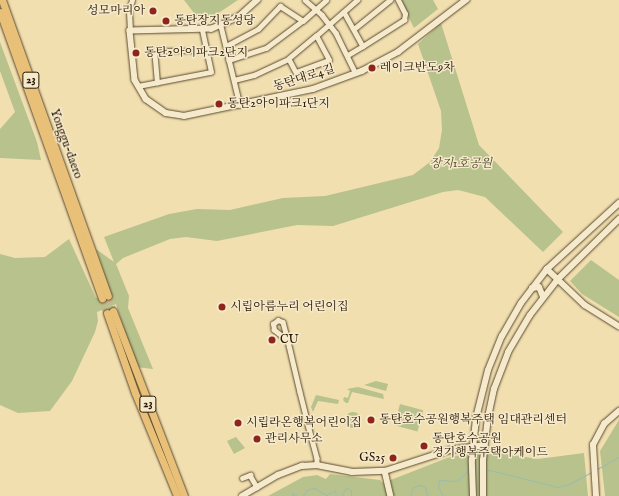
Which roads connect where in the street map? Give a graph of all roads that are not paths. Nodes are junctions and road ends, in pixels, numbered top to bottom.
1 (2, 0) edge
2 (132, 0) edge
3 (258, 0) edge
4 (305, 0) edge
5 (326, 0) edge
6 (357, 0) edge
7 (390, 0) edge
8 (398, 0) edge
9 (466, 0) edge
10 (316, 9) junction
11 (0, 12) edge
12 (344, 12) junction
13 (303, 21) junction
14 (330, 24) junction
15 (221, 26) junction
16 (355, 28) junction
17 (202, 30) junction
18 (130, 31) junction
19 (316, 36) junction
20 (226, 46) junction
21 (363, 46) junction
22 (206, 50) junction
23 (348, 55) junction
24 (288, 59) junction
25 (229, 60) junction
26 (354, 72) junction
27 (234, 80) junction
28 (157, 83) junction
29 (138, 86) junction
30 (240, 106) junction
31 (61, 175) junction
32 (619, 203) edge
33 (619, 220) edge
34 (576, 241) junction
35 (571, 264) junction
36 (547, 269) junction
37 (558, 278) junction
38 (532, 288) junction
39 (105, 297) tunnel mouth
40 (543, 297) junction
41 (619, 326) edge
42 (288, 341) dead end
43 (619, 412) edge
44 (484, 444) junction
45 (472, 445) junction
46 (317, 465) junction
47 (385, 471) junction
48 (242, 478) dead end
49 (257, 487) junction
50 (177, 496) edge
51 (184, 496) edge
52 (242, 496) edge
53 (391, 496) edge
54 (473, 496) edge
55 (484, 496) edge
56 (596, 496) edge

1 - 31 highway, Yonggu-daero / 23
2 - 18 street
3 - 15 street
4 - 10 street
5 - 10 street
6 - 12 street
7 - 16 street
8 - 21 street
9 - 26 street, 동탄대로4길
10 - 13 street
10 - 14 street
11 - 31 highway, Yonggu-daero / 23
12 - 14 street
12 - 16 street
13 - 20 street
13 - 25 street
14 - 19 street
14 - 23 street
15 - 17 street
15 - 20 street
16 - 21 street
17 - 18 street
17 - 22 street
18 - 29 street, 동탄대로4길
19 - 24 street
19 - 24 street
20 - 25 street
21 - 23 street
22 - 28 street
22 - 28 street
23 - 26 street
24 - 27 street
25 - 27 street
26 - 30 street, 동탄대로4길
27 - 30 street
28 - 29 street
29 - 30 street, 동탄대로4길
31 - 39 highway, Yonggu-daero / 23
32 - 34 main road
33 - 35 main road
34 - 35 main road
34 - 36 main road
35 - 37 main road
36 - 37 street
36 - 38 main road
37 - 40 main road
37 - 41 street
38 - 40 main road
38 - 45 main road
40 - 44 main road
42 - 46 street
43 - 56 street
44 - 45 street
44 - 55 main road
45 - 47 street
45 - 54 main road
46 - 47 street
46 - 49 street
47 - 53 street
48 - 49 street
49 - 52 street
50 - 51 highway, 23

